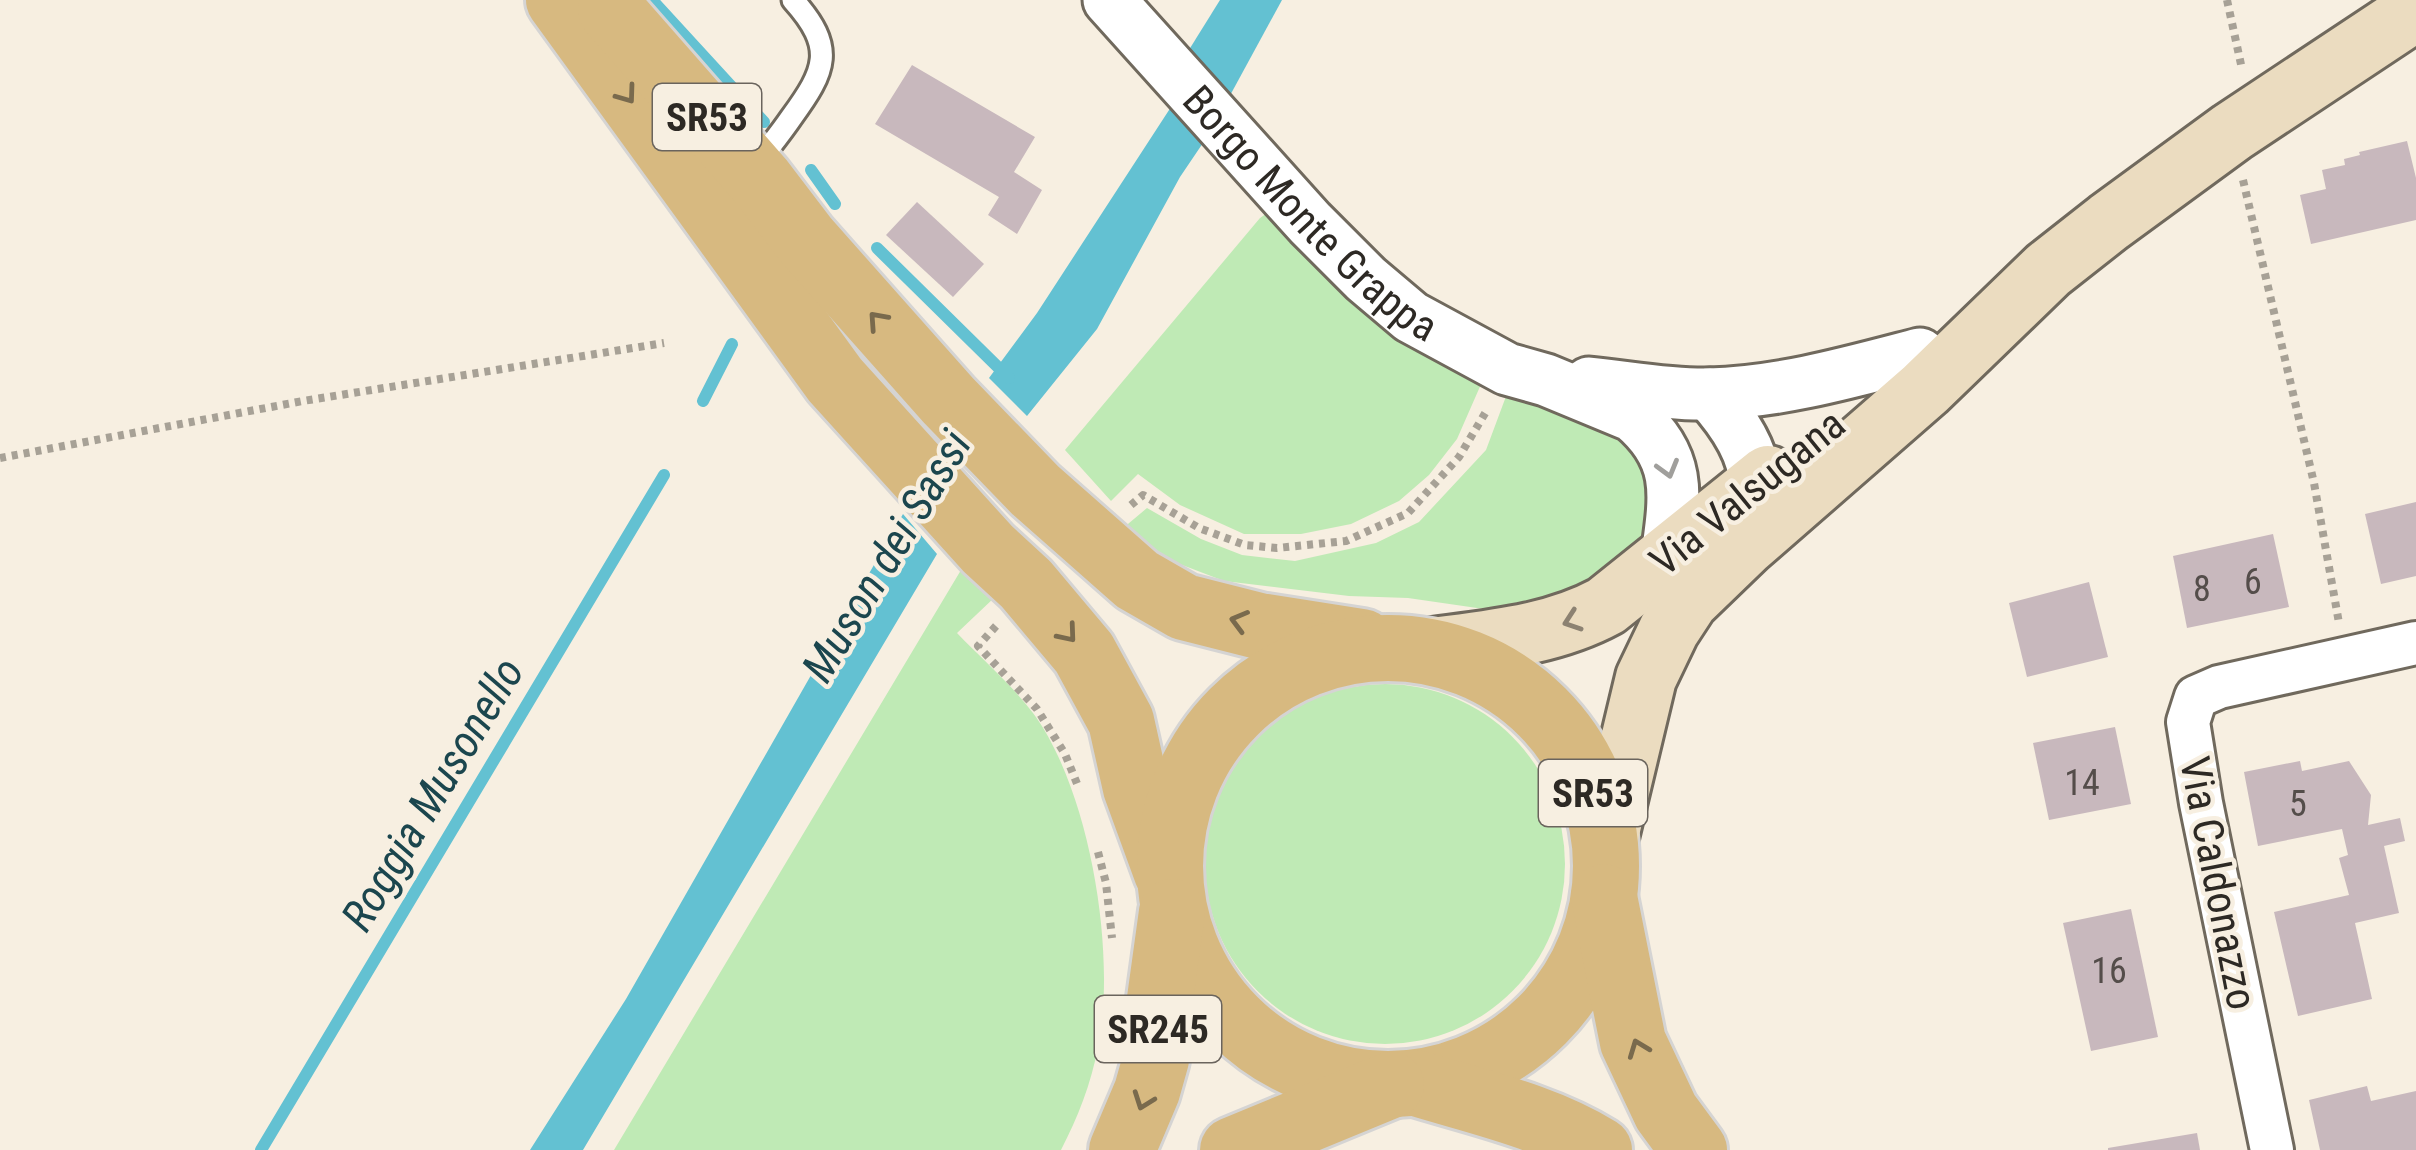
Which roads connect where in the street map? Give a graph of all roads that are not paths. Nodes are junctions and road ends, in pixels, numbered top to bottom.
1 (559, 0) edge
2 (602, 0) edge
3 (793, 0) edge
4 (1109, 0) edge
5 (2416, 10) edge
6 (752, 170) junction
7 (2048, 271) junction
8 (1920, 354) junction
9 (1546, 380) junction
10 (1708, 394) junction
11 (1755, 487) junction
12 (1667, 556) junction
13 (1663, 642) junction
14 (2416, 643) edge
15 (1407, 649) junction
16 (1605, 871) junction
17 (1172, 894) junction
18 (1404, 1084) junction
19 (1122, 1150) edge
20 (1233, 1150) edge
21 (1599, 1150) edge
22 (1694, 1150) edge
23 (2272, 1150) edge

1 -> 17 main road, SR53
2 - 6 main road, SR53
3 - 6 lane
4 - 9 street, Borgo Monte Grappa
5 - 7 main road, Via Valsugana
15 -> 6 main road, SR53
7 - 8 main road, Via Valsugana
7 - 13 main road, Via Valsugana
8 - 10 street
8 - 11 main road, Via Valsugana
9 - 10 street
9 -> 12 street
10 - 11 street
11 - 12 main road, Via Valsugana
11 - 13 street
12 -> 15 main road, Via Valsugana
13 - 16 main road, Via Valsugana
14 - 23 street, Via Caldonazzo
15 - 16 main road, SR53
15 - 17 main road, SR53
16 - 18 main road, SR53
22 -> 16 main road, SR53
17 - 18 main road, SR53
17 -> 19 main road, SR245
18 - 20 main road
18 - 21 main road, SR53

